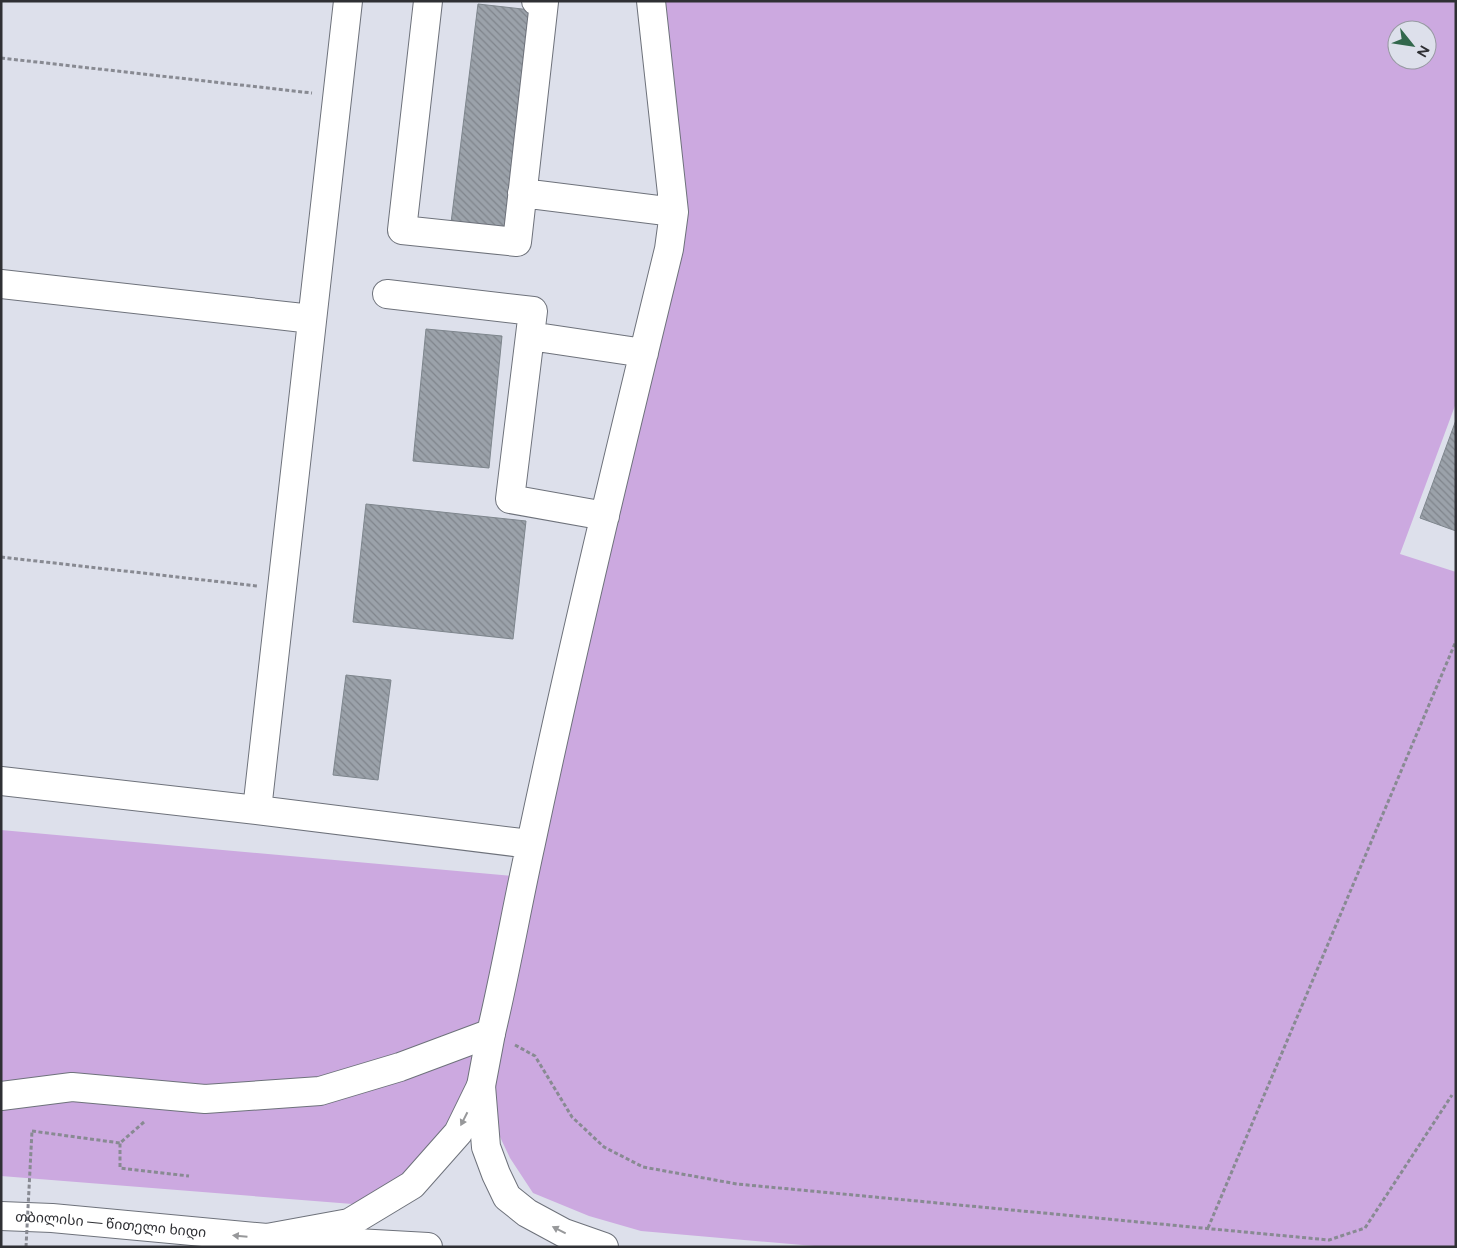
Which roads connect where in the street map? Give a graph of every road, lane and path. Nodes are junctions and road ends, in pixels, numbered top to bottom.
1 (348, 1) edge
2 (428, 1) edge
3 (536, 1) edge
4 (651, 1) edge
5 (1, 58) edge
6 (338, 96) junction
7 (522, 193) junction
8 (674, 212) junction
9 (1, 284) edge
10 (387, 294) dead end
11 (312, 319) junction
12 (530, 336) junction
13 (644, 353) junction
14 (605, 516) junction
15 (1, 557) edge
16 (282, 588) junction
17 (1456, 641) edge
18 (1, 781) edge
19 (256, 810) junction
20 (530, 844) junction
21 (491, 1033) junction
22 (481, 1086) junction
23 (1452, 1095) dead end
24 (1, 1096) edge
25 (173, 1097) junction
26 (120, 1143) junction
27 (189, 1176) dead end
28 (1, 1216) edge
29 (1208, 1228) junction
30 (267, 1238) junction
31 (26, 1247) edge
32 (428, 1247) edge
33 (604, 1247) edge

1 - 6 main road
2 - 7 main road
3 - 7 main road
4 - 8 main road
5 - 6 path
6 - 11 main road
7 - 8 main road
8 - 13 main road
9 - 11 main road
10 - 12 main road
11 - 16 main road
12 - 13 main road
12 - 14 main road
13 - 14 main road
14 - 20 main road
15 - 16 path
16 - 19 main road
17 - 29 path
18 - 19 main road
19 - 20 main road
20 - 21 main road
21 - 22 main road
21 - 25 main road
21 - 29 path
22 -> 30 main road
33 -> 22 main road
23 - 29 path
24 - 25 main road
25 - 26 path
26 - 27 path
26 - 31 path, bridge
30 -> 28 main road, თბილისი — წითელი ხიდი
30 - 32 main road, თბილისი — წითელი ხიდი

